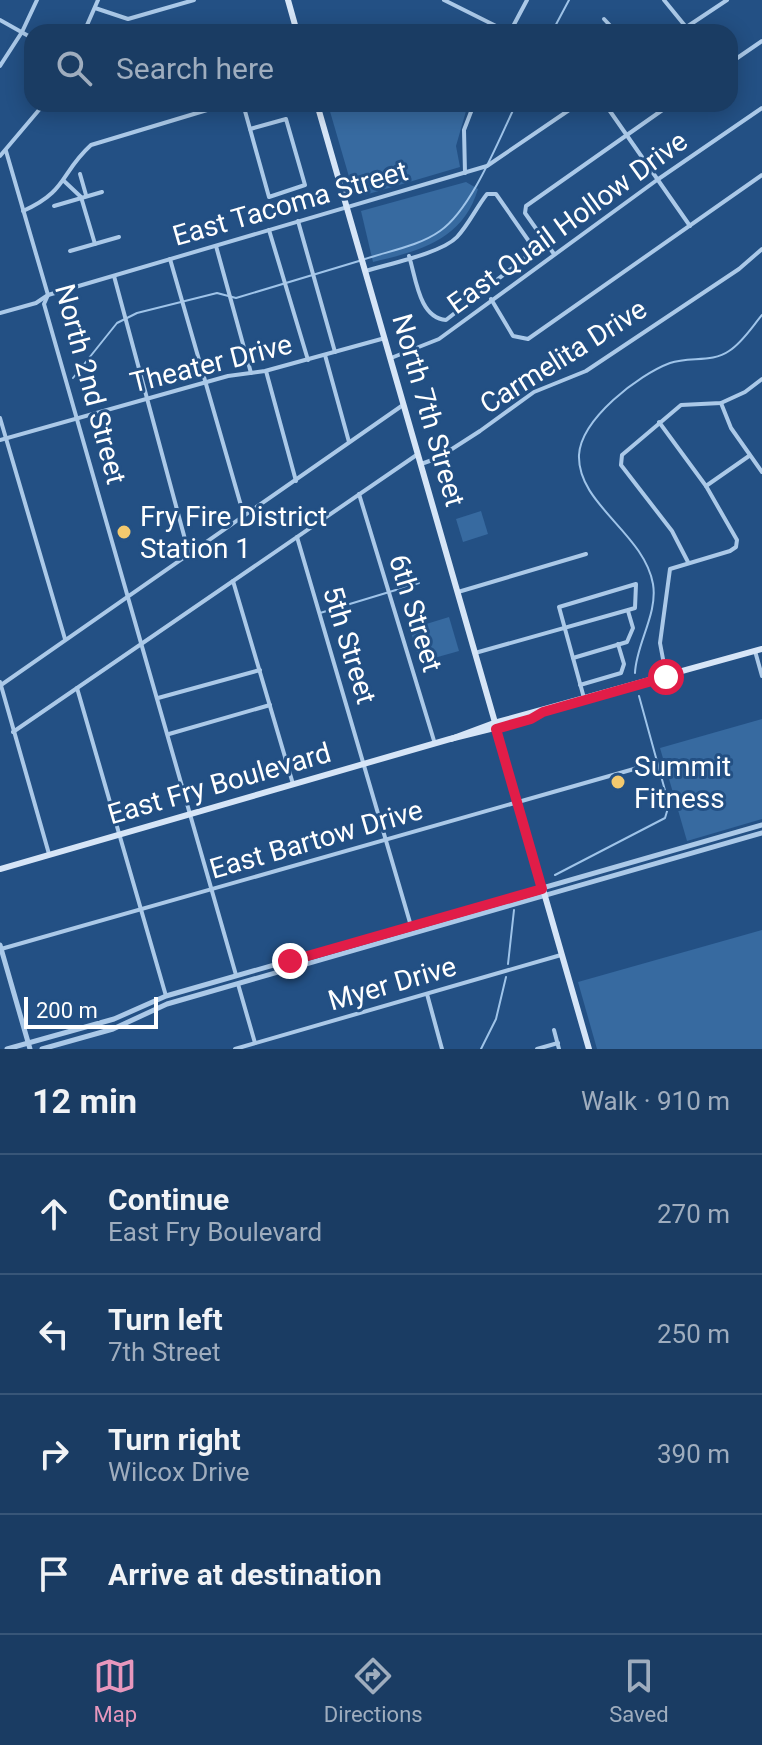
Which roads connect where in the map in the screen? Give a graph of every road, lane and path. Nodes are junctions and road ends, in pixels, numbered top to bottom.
1 (37, 0) edge
2 (98, 0) edge
3 (194, 0) edge
4 (288, 0) edge
5 (444, 0) edge
6 (527, 0) edge
7 (664, 0) edge
8 (727, 0) edge
9 (95, 8) junction
10 (604, 19) dead end
11 (0, 20) edge
12 (26, 24) edge
13 (88, 24) edge
14 (295, 24) edge
15 (493, 24) edge
16 (514, 24) edge
17 (609, 24) edge
18 (684, 24) edge
19 (691, 24) edge
20 (24, 28) edge
21 (22, 32) junction
22 (762, 41) edge
23 (738, 58) edge
24 (0, 66) edge
25 (762, 108) edge
26 (38, 112) edge
27 (200, 112) edge
28 (245, 112) edge
29 (319, 112) edge
30 (472, 112) edge
31 (567, 112) edge
32 (611, 112) edge
33 (659, 112) edge
34 (250, 129) junction
35 (627, 134) junction
36 (6, 151) junction
37 (0, 156) edge
38 (465, 173) junction
39 (80, 174) dead end
40 (762, 175) edge
41 (657, 180) junction
42 (64, 181) junction
43 (102, 192) dead end
44 (84, 197) junction
45 (54, 206) dead end
46 (348, 206) junction
47 (23, 211) junction
48 (298, 221) junction
49 (690, 226) junction
50 (269, 230) junction
51 (119, 237) dead end
52 (95, 244) junction
53 (216, 246) junction
54 (762, 249) edge
55 (70, 251) dead end
56 (554, 254) junction
57 (409, 256) junction
58 (170, 259) junction
59 (366, 271) junction
60 (114, 276) junction
61 (48, 295) junction
62 (491, 299) junction
63 (459, 312) junction
64 (0, 313) edge
65 (464, 320) junction
66 (385, 338) junction
67 (335, 352) junction
68 (325, 355) junction
69 (391, 358) junction
70 (308, 360) junction
71 (265, 371) junction
72 (251, 373) junction
73 (762, 379) edge
74 (204, 383) junction
75 (146, 399) junction
76 (721, 403) junction
77 (404, 405) junction
78 (0, 418) edge
79 (77, 418) junction
80 (659, 422) junction
81 (3, 439) edge
82 (349, 442) junction
83 (418, 454) junction
84 (749, 456) junction
85 (421, 464) junction
86 (762, 472) edge
87 (296, 481) junction
88 (706, 486) junction
89 (359, 494) junction
90 (244, 516) junction
91 (297, 537) junction
92 (189, 554) junction
93 (586, 554) dead end
94 (688, 562) junction
95 (233, 581) junction
96 (458, 592) junction
97 (129, 597) junction
98 (628, 610) junction
99 (565, 628) junction
100 (65, 639) junction
101 (141, 644) junction
102 (618, 644) junction
103 (758, 650) edge
104 (475, 653) junction
105 (573, 658) junction
106 (260, 670) junction
107 (762, 676) edge
108 (666, 677) junction
109 (0, 684) edge
110 (580, 685) junction
111 (77, 688) junction
112 (158, 698) junction
113 (584, 700) junction
114 (270, 705) junction
115 (495, 726) junction
116 (13, 732) junction
117 (169, 734) junction
118 (435, 744) junction
119 (363, 764) junction
120 (641, 767) dead end
121 (293, 784) junction
122 (517, 802) junction
123 (190, 813) junction
124 (762, 825) edge
125 (762, 833) edge
126 (119, 834) junction
127 (385, 840) junction
128 (49, 854) junction
129 (0, 869) edge
130 (212, 889) junction
131 (542, 889) junction
132 (545, 898) junction
133 (140, 909) junction
134 (411, 926) junction
135 (0, 947) edge
136 (561, 955) junction
137 (236, 976) junction
138 (238, 984) junction
139 (427, 994) junction
140 (166, 996) junction
141 (554, 1030) dead end
142 (255, 1043) junction
143 (29, 1046) edge
144 (559, 1046) edge
145 (7, 1049) edge
146 (42, 1049) edge
147 (235, 1049) edge
148 (442, 1049) edge
149 (537, 1049) edge
150 (589, 1049) edge

1 - 12 street
2 - 9 street
3 - 9 street
4 - 14 main road
5 - 15 street
6 - 16 street
7 - 18 street
8 - 19 street
9 - 13 street
10 - 17 street
11 - 21 street
20 - 21 street
21 - 24 street
22 - 23 street
25 - 41 street, East Quail Hollow Drive
26 - 36 street
27 - 42 street
28 - 34 street
29 - 46 main road, North 7th Street
30 - 38 street
31 - 38 street, East Tacoma Street
32 - 35 street
33 - 35 street
34 - 34 street
35 - 41 street
35 - 56 street
36 - 37 street
36 - 47 street, North 2nd Street
38 - 46 street, East Tacoma Street
39 - 44 street
40 - 49 street
41 - 49 street
41 - 56 street, East Quail Hollow Drive
42 - 44 street
42 - 47 street
43 - 44 street
44 - 45 street
44 - 52 street
46 - 48 street, East Tacoma Street
46 - 59 main road, North 7th Street
47 - 61 street, North 2nd Street
48 - 50 street, East Tacoma Street
48 - 67 street
49 - 62 street
50 - 53 street, East Tacoma Street
50 - 70 street
51 - 52 street
52 - 55 street
53 - 58 street, East Tacoma Street
53 - 72 street
54 - 85 street, Carmelita Drive
56 - 62 street, East Quail Hollow Drive
57 - 59 street
57 - 63 street
57 - 63 street
58 - 60 street, East Tacoma Street
58 - 74 street
59 - 66 main road, North 7th Street
60 - 61 street, East Tacoma Street
60 - 75 street
61 - 64 street, East Tacoma Street
61 - 79 street, North 2nd Street
62 - 65 street, East Quail Hollow Drive
63 - 65 street
65 - 69 street, East Quail Hollow Drive
66 - 67 street, Theater Drive
66 - 69 main road, North 7th Street
67 - 68 street, Theater Drive
68 - 70 street, Theater Drive
68 - 82 street
69 - 77 main road, North 7th Street
70 - 71 street, Theater Drive
71 - 72 street, Theater Drive
71 - 87 street
72 - 74 street, Theater Drive
73 - 76 street
74 - 75 street, Theater Drive
74 - 90 street
75 - 79 street, Theater Drive
75 - 92 street
76 - 80 street
76 - 84 street
77 - 82 street
77 - 83 main road, North 7th Street
78 - 81 street
79 - 81 street, Theater Drive
79 - 97 street, North 2nd Street
80 - 88 street
80 - 94 street
81 - 100 street
82 - 87 street
83 - 85 main road, North 7th Street
83 - 89 street
84 - 86 street
84 - 88 street
85 - 96 main road, North 7th Street
87 - 90 street
88 - 94 street
89 - 91 street
89 - 118 street, 6th Street
90 - 92 street
91 - 95 street
91 - 119 street, 5th Street
92 - 97 street
93 - 96 street
94 - 108 street
95 - 101 street
95 - 106 street
96 - 104 main road, North 7th Street
97 - 100 street
97 - 101 street, North 2nd Street
98 - 99 street
98 - 99 street
98 - 102 street
99 - 104 street
99 - 105 street
100 - 109 street
101 - 111 street
101 - 112 street, North 2nd Street
102 - 105 street
102 - 110 street
103 - 107 street
103 - 108 main road, East Fry Boulevard
104 - 115 main road, North 7th Street
105 - 110 street
106 - 112 street
106 - 114 street
108 - 113 main road, East Fry Boulevard
109 - 116 street
110 - 113 street
111 - 116 street
111 - 126 street
112 - 117 street, North 2nd Street
113 - 115 main road, East Fry Boulevard
114 - 117 street
114 - 121 street
115 - 118 main road, East Fry Boulevard
115 - 122 main road, North 7th Street
116 - 128 street
117 - 123 street, North 2nd Street
118 - 119 main road, East Fry Boulevard
119 - 121 main road, East Fry Boulevard
119 - 127 street, 5th Street
120 - 122 street, East Bartow Drive
121 - 123 main road, East Fry Boulevard
122 - 127 street, East Bartow Drive
122 - 131 main road, North 7th Street
123 - 126 main road, East Fry Boulevard
123 - 130 street, North 2nd Street
124 - 131 street
125 - 132 street
126 - 128 main road, East Fry Boulevard
126 - 133 street
127 - 130 street, East Bartow Drive
127 - 134 street, 5th Street
128 - 129 main road, East Fry Boulevard
130 - 133 street, East Bartow Drive
130 - 137 street, North 2nd Street
131 - 132 main road, North 7th Street
131 - 134 street
132 - 136 main road, North 7th Street
132 - 138 street
133 - 135 street, East Bartow Drive
133 - 140 street
134 - 137 street
135 - 143 street
136 - 139 street, Myer Drive
136 - 150 main road, North 7th Street
137 - 138 street, North 2nd Street
137 - 140 street
138 - 142 street, North 2nd Street
138 - 146 street
139 - 142 street, Myer Drive
139 - 148 street
140 - 143 street
141 - 144 street
142 - 147 street, Myer Drive
143 - 145 street
144 - 149 street

